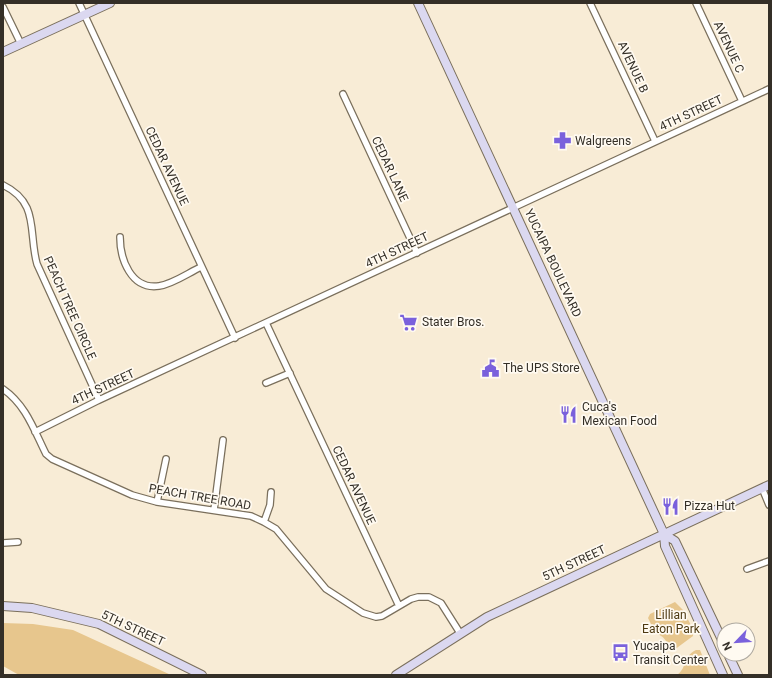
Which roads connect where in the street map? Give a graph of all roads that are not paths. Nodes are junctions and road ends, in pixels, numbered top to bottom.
1 (79, 3) edge
2 (110, 3) edge
3 (418, 3) edge
4 (590, 3) edge
5 (696, 3) edge
6 (3, 6) edge
7 (85, 15) junction
8 (20, 44) junction
9 (3, 52) edge
10 (769, 89) edge
11 (343, 94) dead end
12 (742, 101) junction
13 (655, 141) junction
14 (3, 185) edge
15 (514, 207) junction
16 (120, 237) dead end
17 (417, 253) junction
18 (201, 267) junction
19 (266, 323) junction
20 (234, 338) junction
21 (290, 372) junction
22 (266, 384) dead end
23 (3, 390) edge
24 (99, 400) junction
25 (35, 432) junction
26 (223, 440) dead end
27 (166, 459) dead end
28 (765, 486) edge
29 (271, 492) dead end
30 (158, 502) junction
31 (769, 505) edge
32 (214, 510) junction
33 (264, 522) junction
34 (664, 534) junction
35 (18, 542) dead end
36 (3, 543) edge
37 (769, 561) edge
38 (747, 569) dead end
39 (3, 606) edge
40 (398, 606) junction
41 (716, 627) edge
42 (460, 633) junction
43 (732, 662) edge
44 (202, 675) edge
45 (396, 675) edge
46 (723, 675) edge
47 (738, 675) edge

1 - 7 street, CEDAR AVENUE
2 - 7 main road
3 - 15 main road, YUCAIPA BOULEVARD
4 - 13 street, AVENUE B
5 - 12 street, AVENUE C
6 - 8 street
7 - 8 main road
7 - 18 street, CEDAR AVENUE
8 - 9 main road
10 - 12 street, 4TH STREET
11 - 17 street, CEDAR LANE
12 - 13 street, 4TH STREET
13 - 15 street, 4TH STREET
14 - 24 street, PEACH TREE CIRCLE
15 - 17 street, 4TH STREET
15 - 34 main road, YUCAIPA BOULEVARD
16 - 18 street
17 - 19 street, 4TH STREET
18 - 20 street, CEDAR AVENUE
19 - 20 street, 4TH STREET
19 - 21 street, CEDAR AVENUE
20 - 24 street, 4TH STREET
21 - 22 street
21 - 40 street, CEDAR AVENUE
23 - 25 street
24 - 25 street, 4TH STREET
25 - 30 street, PEACH TREE ROAD
26 - 32 street
27 - 30 street
28 - 31 street
28 - 34 main road, 5TH STREET
29 - 33 street, PEACH TREE ROAD
30 - 32 street, PEACH TREE ROAD
32 - 33 street, PEACH TREE ROAD
33 - 40 street, PEACH TREE ROAD
34 - 41 main road, YUCAIPA BOULEVARD
34 - 42 main road, 5TH STREET
34 - 46 main road, YUCAIPA BOULEVARD
35 - 36 street
37 - 38 street
39 - 44 main road, 5TH STREET
40 - 42 street, PEACH TREE ROAD
42 - 45 main road, 5TH STREET
43 - 47 main road

